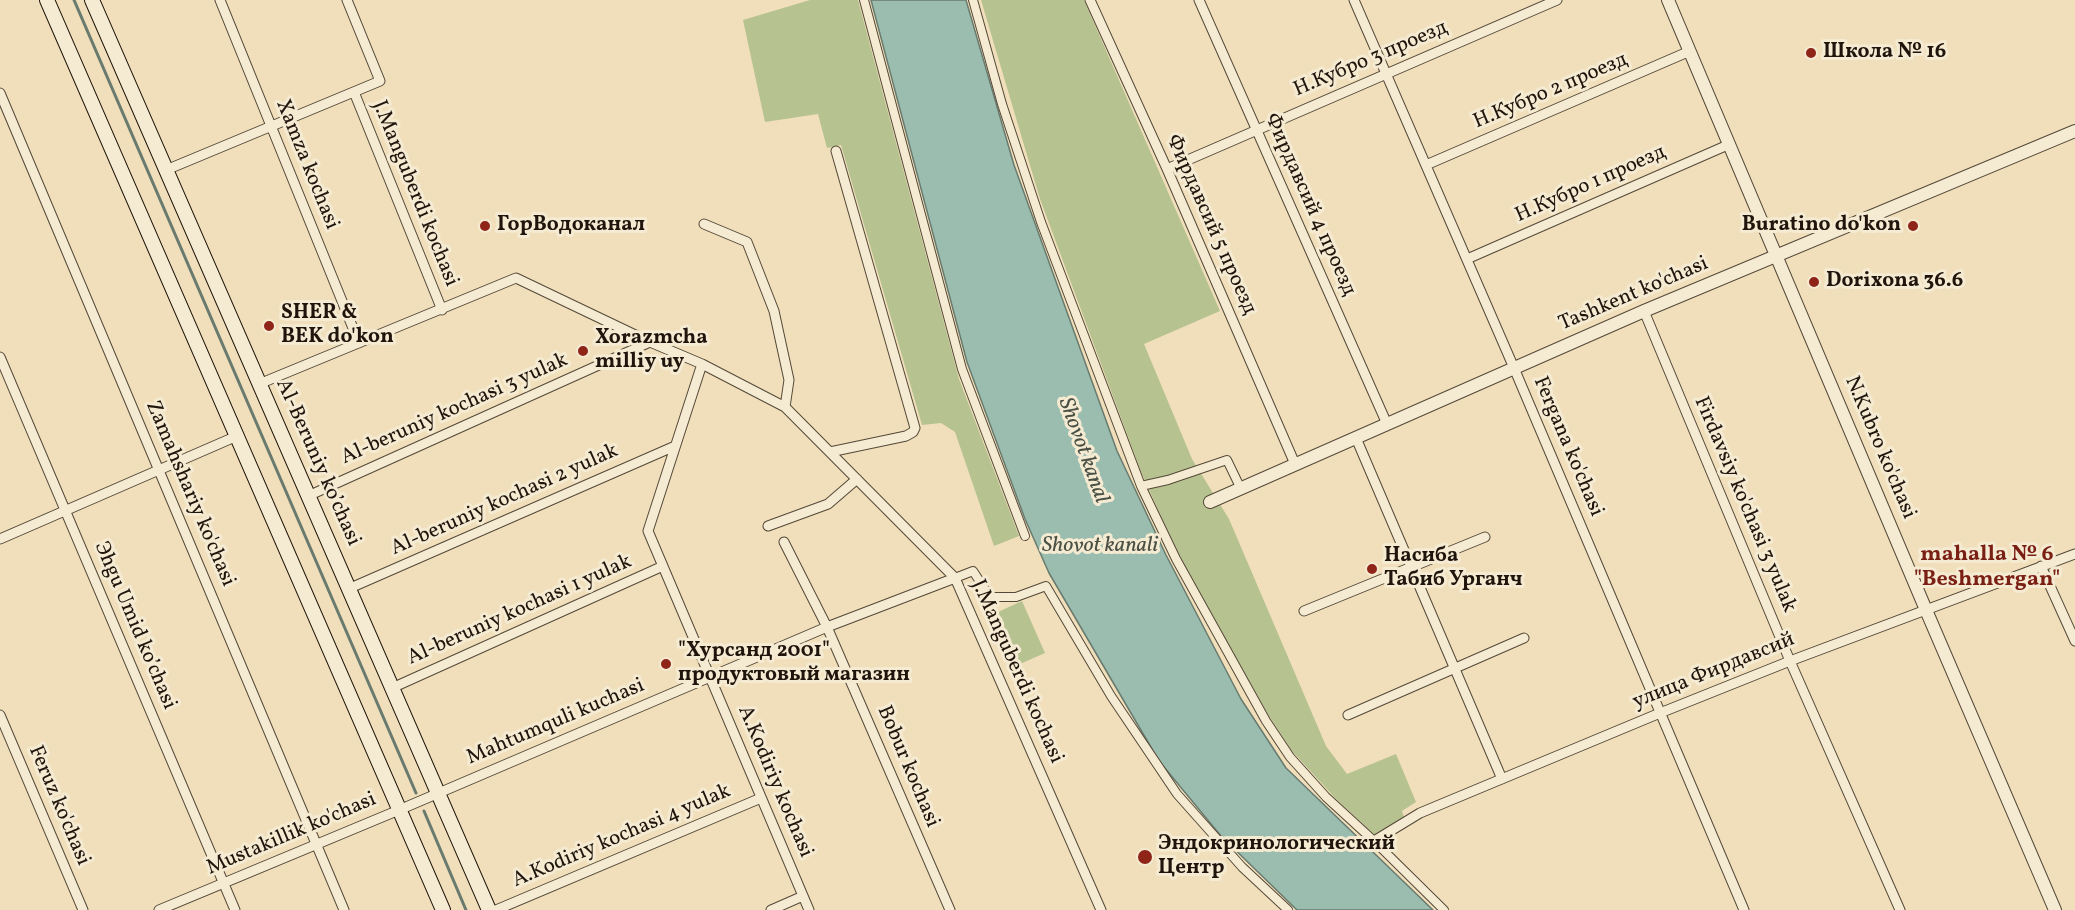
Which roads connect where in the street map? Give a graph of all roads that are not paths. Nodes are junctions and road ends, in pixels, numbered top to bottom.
1 (47, 0) edge
2 (92, 0) edge
3 (219, 0) edge
4 (347, 0) edge
5 (864, 0) edge
6 (973, 0) edge
7 (1090, 0) edge
8 (1199, 0) edge
9 (1354, 0) edge
10 (1557, 0) edge
11 (1668, 0) edge
12 (1690, 51) junction
13 (1386, 74) junction
14 (354, 92) junction
15 (0, 93) edge
16 (270, 126) junction
17 (1256, 129) junction
18 (2075, 131) edge
19 (1730, 144) junction
20 (836, 151) dead end
21 (1426, 165) junction
22 (1167, 169) junction
23 (166, 170) junction
24 (704, 224) dead end
25 (1778, 256) junction
26 (1467, 259) junction
27 (442, 310) junction
28 (1644, 311) junction
29 (650, 342) junction
30 (359, 343) junction
31 (0, 357) edge
32 (702, 364) junction
33 (1514, 368) junction
34 (259, 384) junction
35 (785, 406) junction
36 (1387, 424) junction
37 (237, 436) junction
38 (1356, 438) junction
39 (675, 446) junction
40 (830, 452) junction
41 (1295, 464) junction
42 (160, 470) junction
43 (857, 479) junction
44 (1141, 486) junction
45 (1241, 489) junction
46 (308, 496) junction
47 (1210, 502) dead end
48 (65, 511) junction
49 (768, 526) dead end
50 (1025, 536) dead end
51 (1485, 537) dead end
52 (0, 539) edge
53 (784, 542) dead end
54 (2075, 554) edge
55 (663, 566) junction
56 (1413, 566) junction
57 (2041, 566) junction
58 (955, 578) junction
59 (348, 589) junction
60 (1926, 610) junction
61 (1304, 611) dead end
62 (827, 627) junction
63 (1524, 638) dead end
64 (2075, 641) edge
65 (1790, 661) junction
66 (1455, 667) junction
67 (709, 678) junction
68 (392, 688) junction
69 (1660, 713) junction
70 (0, 715) edge
71 (1348, 715) dead end
72 (1502, 779) junction
73 (438, 793) junction
74 (761, 798) junction
75 (399, 810) junction
76 (1374, 841) junction
77 (317, 844) junction
78 (223, 883) junction
79 (803, 896) junction
80 (83, 910) edge
81 (159, 910) edge
82 (235, 910) edge
83 (344, 910) edge
84 (443, 910) edge
85 (489, 910) edge
86 (496, 910) edge
87 (771, 910) edge
88 (809, 910) edge
89 (950, 910) edge
90 (1101, 910) edge
91 (1288, 910) edge
92 (1444, 910) edge
93 (1744, 910) edge
94 (1900, 910) edge
95 (2055, 910) edge

1 - 37 main road
2 - 23 main road, Al-Beruniy ko’chasi
3 - 16 street, Xamza kochasi
4 - 14 street, J.Manguberdi kochasi
5 - 50 street
6 - 44 street
7 - 22 street, Фирдавсий 5 проезд
8 - 17 street, Фирдавсий 4 проезд
9 - 13 street, Fergana ko'chasi
10 - 13 street, Н.Кубро 3 проезд
11 - 12 street, N.Kubro ko'chasi
12 - 19 street, N.Kubro ko'chasi
12 - 21 street, Н.Кубро 2 проезд
13 - 17 street, Н.Кубро 3 проезд
13 - 21 street, Fergana ko'chasi
14 - 16 street
14 - 27 street, J.Manguberdi kochasi
15 - 42 street, Zamahshariy ko'chasi
16 - 23 street
16 - 30 street, Xamza kochasi
17 - 22 street, Н.Кубро 3 проезд
17 - 36 street, Фирдавсий 4 проезд
18 - 25 street, Tashkent ko'chasi
19 - 25 street, N.Kubro ko'chasi
19 - 26 street, Н.Кубро 1 проезд
20 - 40 street
21 - 26 street, Fergana ko'chasi
22 - 41 street, Фирдавсий 5 проезд
23 - 34 main road, Al-Beruniy ko’chasi
24 - 35 street
25 - 28 street, Tashkent ko'chasi
25 - 60 street, N.Kubro ko'chasi
26 - 33 street, Fergana ko'chasi
27 - 29 street, J.Manguberdi kochasi
27 - 30 street
28 - 33 street, Tashkent ko'chasi
28 - 65 street, Firdavsiy ko'chasi 3 yulak
29 - 32 street, J.Manguberdi kochasi
29 - 46 street, Al-beruniy kochasi 3 yulak
30 - 34 street
31 - 48 street, Эhgu Umid ko’chasi
32 - 35 street, J.Manguberdi kochasi
32 - 39 street, A.Kodiriy kochasi
33 - 36 street, Tashkent ko'chasi
33 - 69 street, Fergana ko'chasi
34 - 46 main road, Al-Beruniy ko’chasi
35 - 40 street, J.Manguberdi kochasi
36 - 38 street, Tashkent ko'chasi
37 - 42 street
37 - 75 main road
38 - 41 street, Tashkent ko'chasi
38 - 56 street
39 - 55 street, A.Kodiriy kochasi
39 - 59 street, Al-beruniy kochasi 2 yulak
40 - 43 street, J.Manguberdi kochasi
41 - 45 street, Tashkent ko'chasi
42 - 48 street
42 - 77 street, Zamahshariy ko'chasi
43 - 49 street
43 - 58 street, J.Manguberdi kochasi
44 - 45 street
44 - 76 street
45 - 47 street, Tashkent ko'chasi
46 - 59 main road, Al-Beruniy ko’chasi
48 - 52 street
48 - 78 street, Эhgu Umid ko’chasi
51 - 56 street
53 - 62 street, Bobur kochasi
54 - 57 street, улица Фирдавсий
55 - 67 street, A.Kodiriy kochasi
55 - 68 street, Al-beruniy kochasi 1 yulak
56 - 61 street
56 - 66 street
57 - 60 street, улица Фирдавсий
57 - 64 street
58 - 62 street, Mahtumquli kuchasi
58 - 90 street, J.Manguberdi kochasi
58 - 91 street
59 - 68 main road, Al-Beruniy ko’chasi
60 - 65 street, улица Фирдавсий
60 - 95 street, N.Kubro ko'chasi
62 - 67 street, Mahtumquli kuchasi
62 - 89 street, Bobur kochasi
63 - 66 street
65 - 69 street, улица Фирдавсий
65 - 94 street, Firdavsiy ko'chasi 3 yulak
66 - 71 street
66 - 72 street
67 - 73 street, Mahtumquli kuchasi
67 - 74 street, A.Kodiriy kochasi
68 - 73 main road, Al-Beruniy ko’chasi
69 - 72 street, улица Фирдавсий
69 - 93 street, Fergana ko'chasi
70 - 80 street, Feruz ko'chasi
72 - 76 street, улица Фирдавсий
73 - 75 street, Mustakillik ko'chasi
73 - 85 main road, Al-Beruniy ko’chasi
74 - 79 street, A.Kodiriy kochasi
74 - 86 street, A.Kodiriy kochasi 4 yulak
75 - 77 street, Mustakillik ko'chasi
75 - 84 main road
76 - 92 street
77 - 78 street, Mustakillik ko'chasi
77 - 83 street, Zamahshariy ko'chasi
78 - 81 street, Mustakillik ko'chasi
78 - 82 street, Эhgu Umid ko’chasi
79 - 87 street
79 - 88 street, A.Kodiriy kochasi

